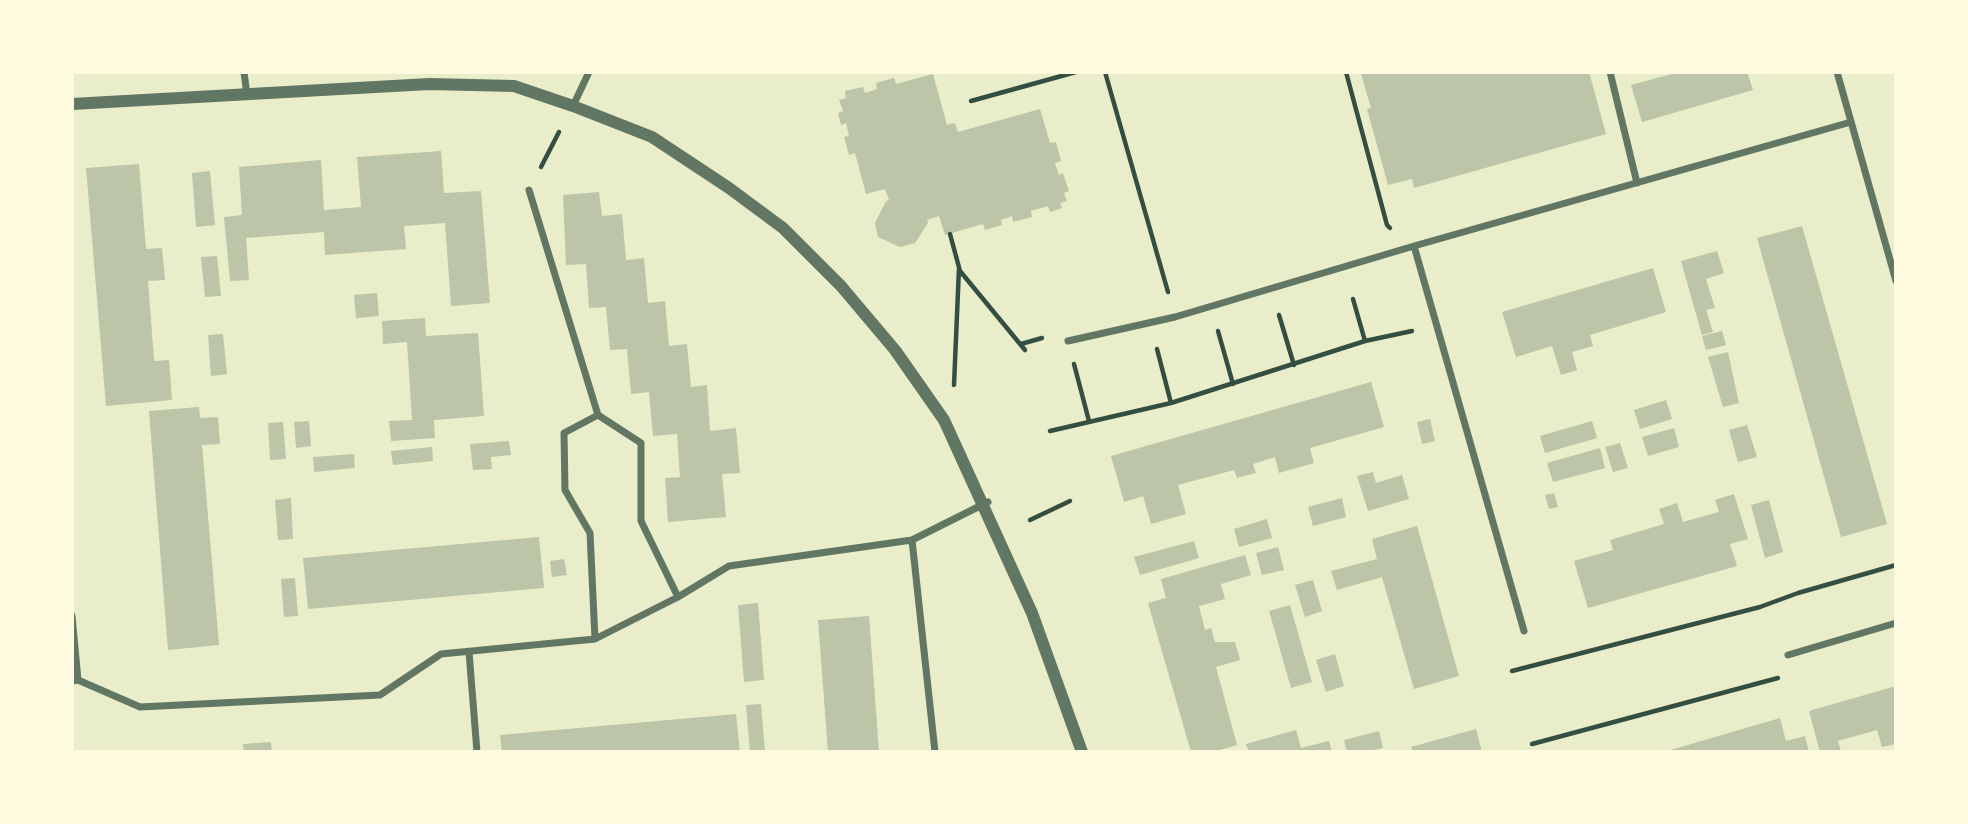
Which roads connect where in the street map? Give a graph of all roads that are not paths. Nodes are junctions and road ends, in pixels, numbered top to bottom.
1 (244, 72) edge
2 (589, 72) edge
3 (1610, 72) edge
4 (1837, 72) edge
5 (247, 96) junction
6 (72, 104) edge
7 (573, 106) junction
8 (1851, 122) junction
9 (1637, 183) junction
10 (529, 190) road end
11 (1414, 246) junction
12 (1896, 281) edge
13 (1068, 341) road end
14 (598, 415) junction
15 (986, 503) junction
16 (912, 540) junction
17 (678, 597) junction
18 (72, 615) edge
19 (1896, 623) edge
20 (1524, 631) dead end
21 (595, 639) junction
22 (469, 652) junction
23 (1787, 654) dead end
24 (75, 681) edge
25 (477, 752) edge
26 (935, 752) edge
27 (1082, 752) edge

1 - 5 street
2 - 7 street
3 - 9 street
4 - 8 street
5 - 6 street
5 - 7 street
7 - 15 street
8 - 9 street
8 - 12 street
9 - 11 street
10 - 14 street
11 - 13 street
11 - 20 street
14 - 17 street
14 - 21 street
15 - 16 street
15 - 27 street
16 - 17 street
16 - 26 street
17 - 21 street
18 - 24 street
19 - 23 street
21 - 22 street
22 - 24 street
22 - 25 street

